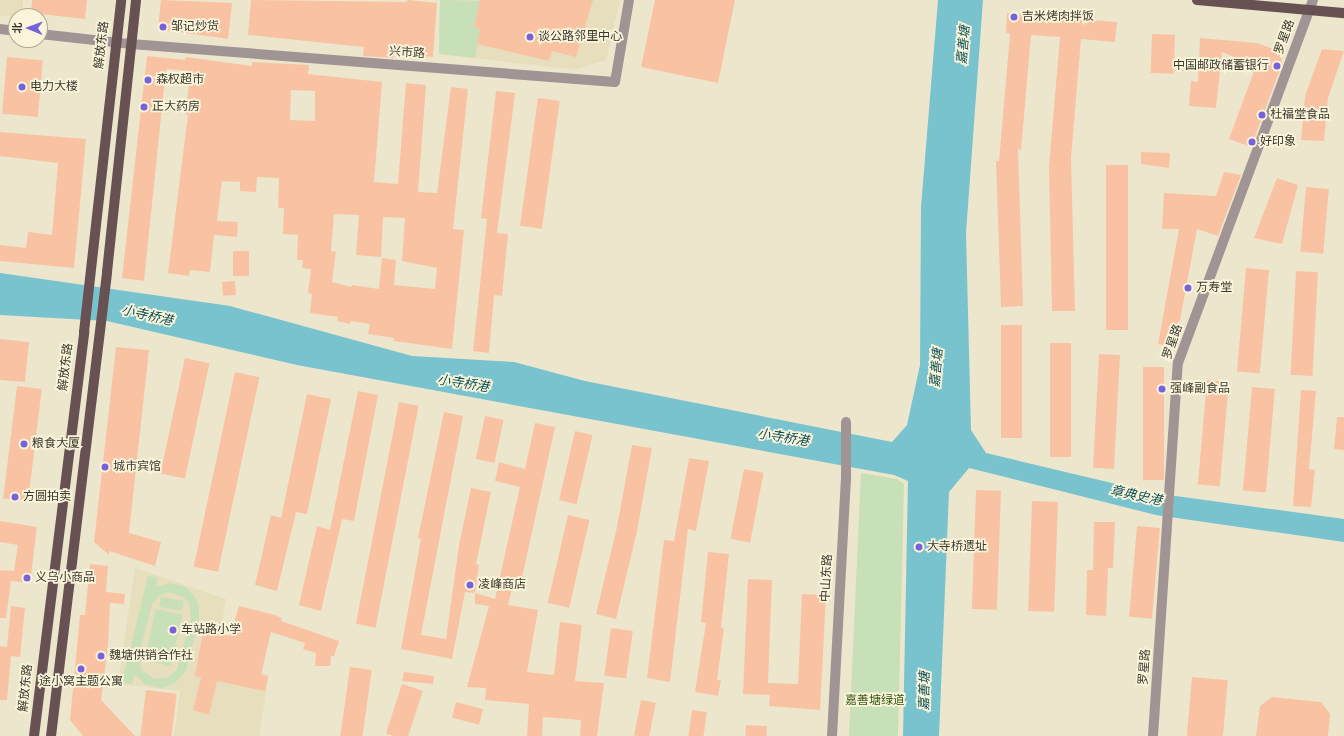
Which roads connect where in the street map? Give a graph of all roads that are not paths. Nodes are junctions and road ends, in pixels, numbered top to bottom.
1 (121, 0) edge
2 (136, 0) edge
3 (629, 0) edge
4 (1197, 0) edge
5 (1311, 5) edge
6 (1344, 13) edge
7 (48, 35) edge
8 (115, 43) junction
9 (131, 44) junction
10 (846, 422) dead end
11 (34, 736) edge
12 (52, 736) edge
13 (832, 736) edge
14 (1153, 736) edge

1 - 8 main road, 解放东路
2 - 9 main road
3 - 9 street, 兴市路
4 - 5 main road
5 - 6 main road
5 - 14 street, 罗星路
7 - 8 street, 兴市路
8 - 9 street, 兴市路
8 - 11 main road, 解放东路
9 - 12 main road
10 - 13 street, 中山东路

